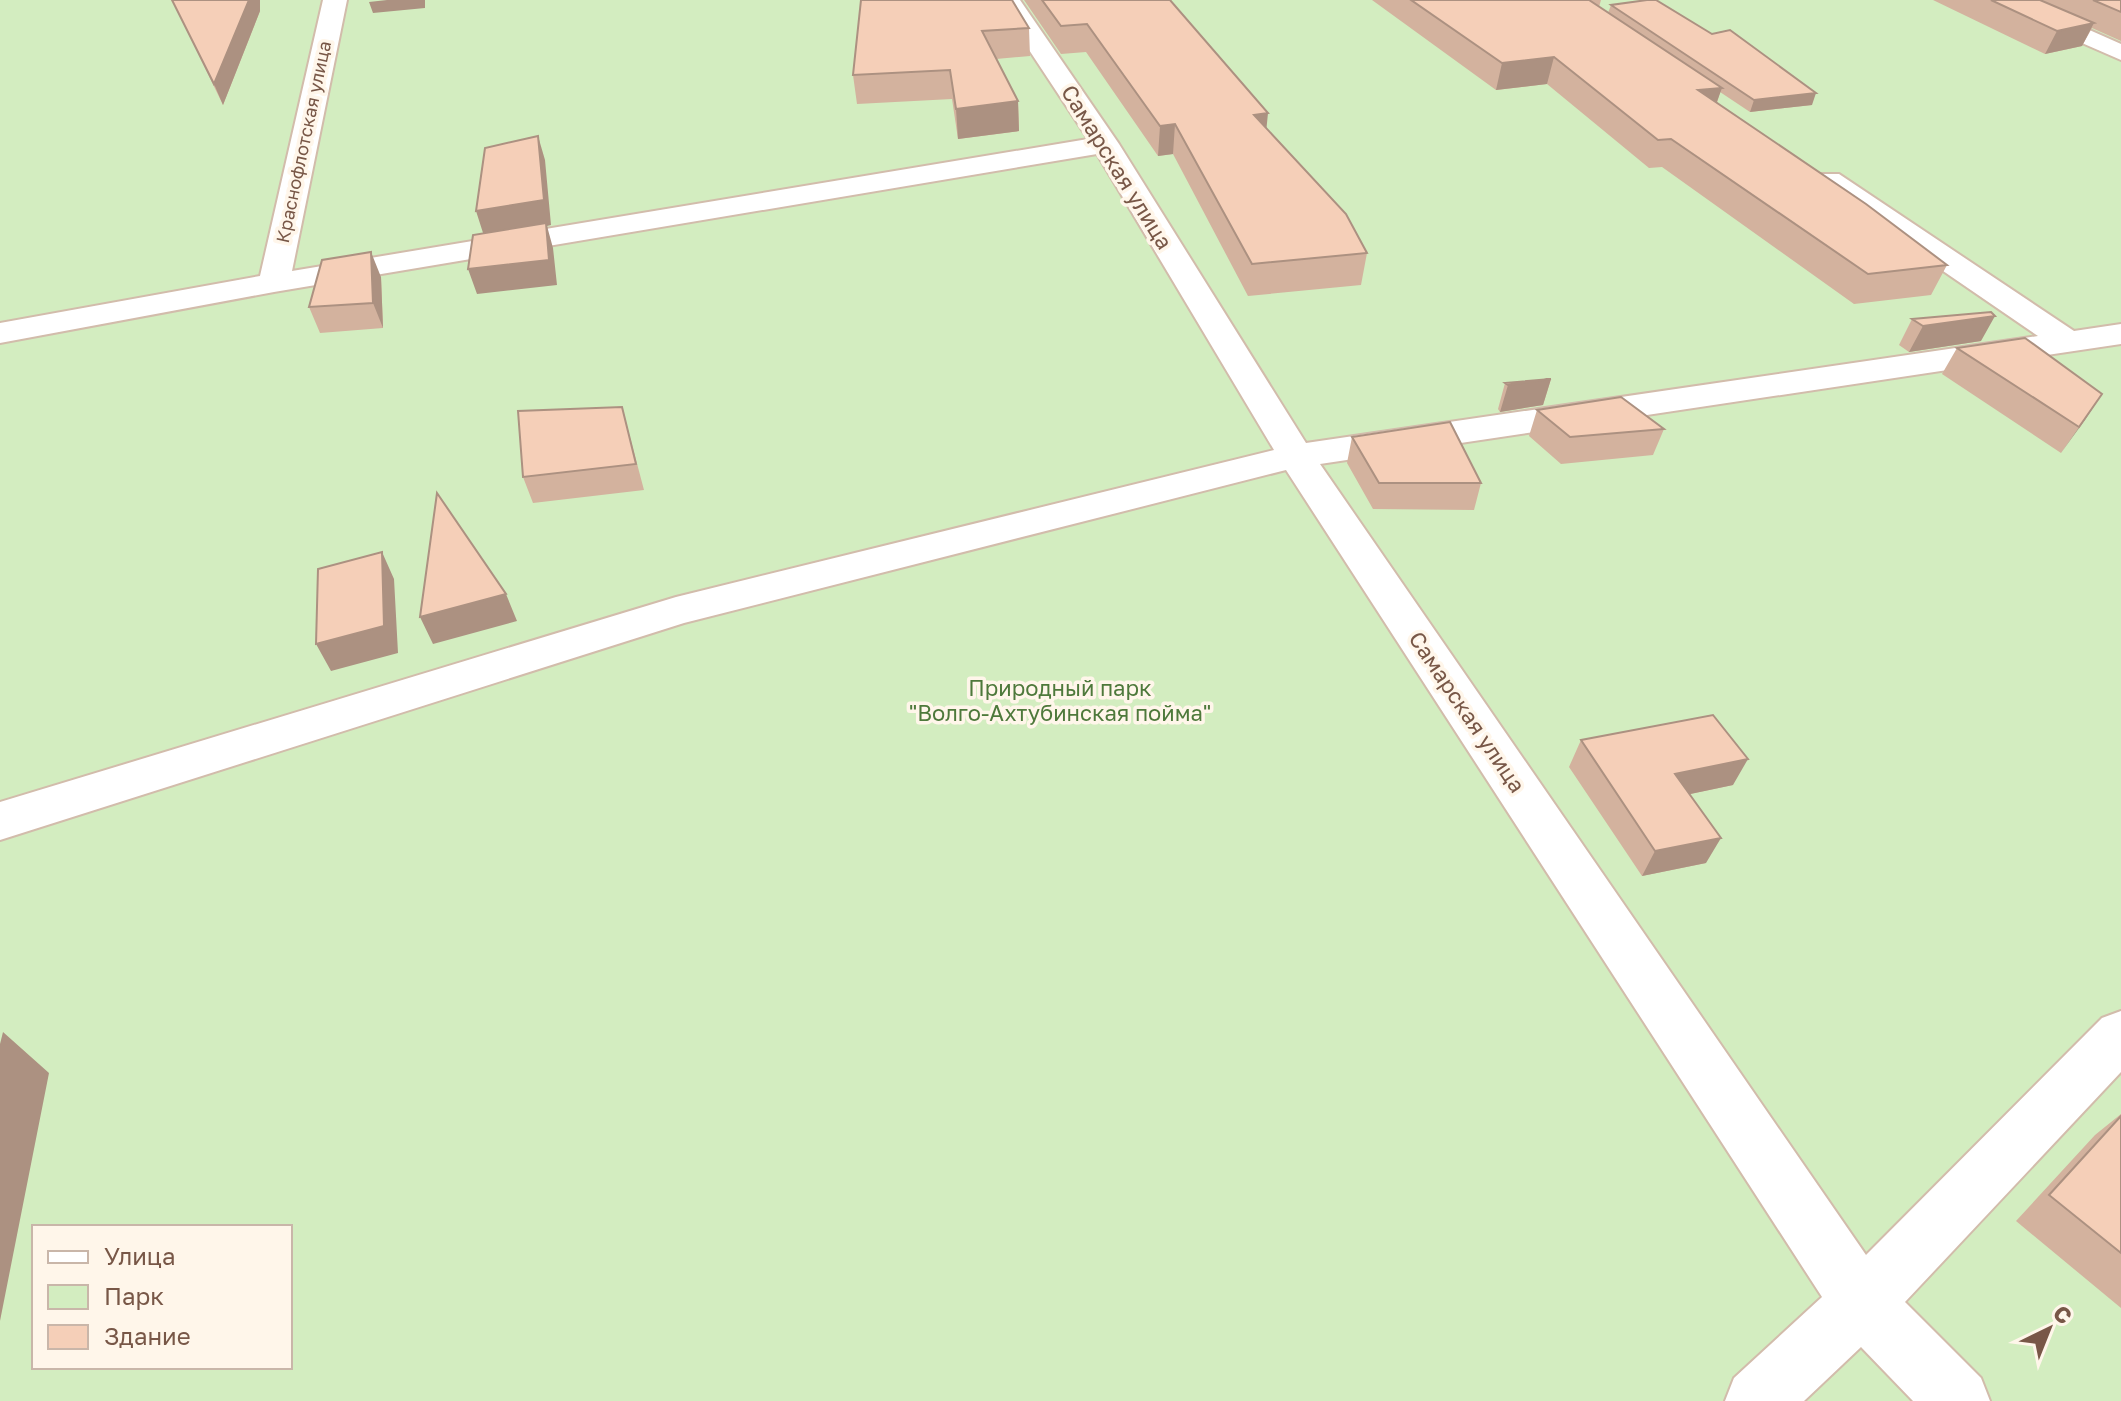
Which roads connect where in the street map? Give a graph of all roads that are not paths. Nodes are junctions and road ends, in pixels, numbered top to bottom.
1 (335, 0) edge
2 (1008, 0) edge
3 (2003, 0) edge
4 (2121, 53) edge
5 (1105, 144) junction
6 (1811, 168) edge
7 (274, 283) junction
8 (0, 333) edge
9 (2121, 334) edge
10 (2065, 340) junction
11 (1296, 456) junction
12 (0, 821) edge
13 (2121, 1035) edge
14 (1862, 1303) junction
15 (1757, 1401) edge
16 (1958, 1401) edge

1 - 7 street, Краснофлотская улица
2 - 5 street, Самарская улица
3 - 4 street
5 - 7 street
5 - 11 street, Самарская улица
6 - 10 street
7 - 8 street
9 - 10 street
10 - 11 street
11 - 12 street
11 - 14 street, Самарская улица
13 - 14 street
14 - 15 street
14 - 16 street, Самарская улица

